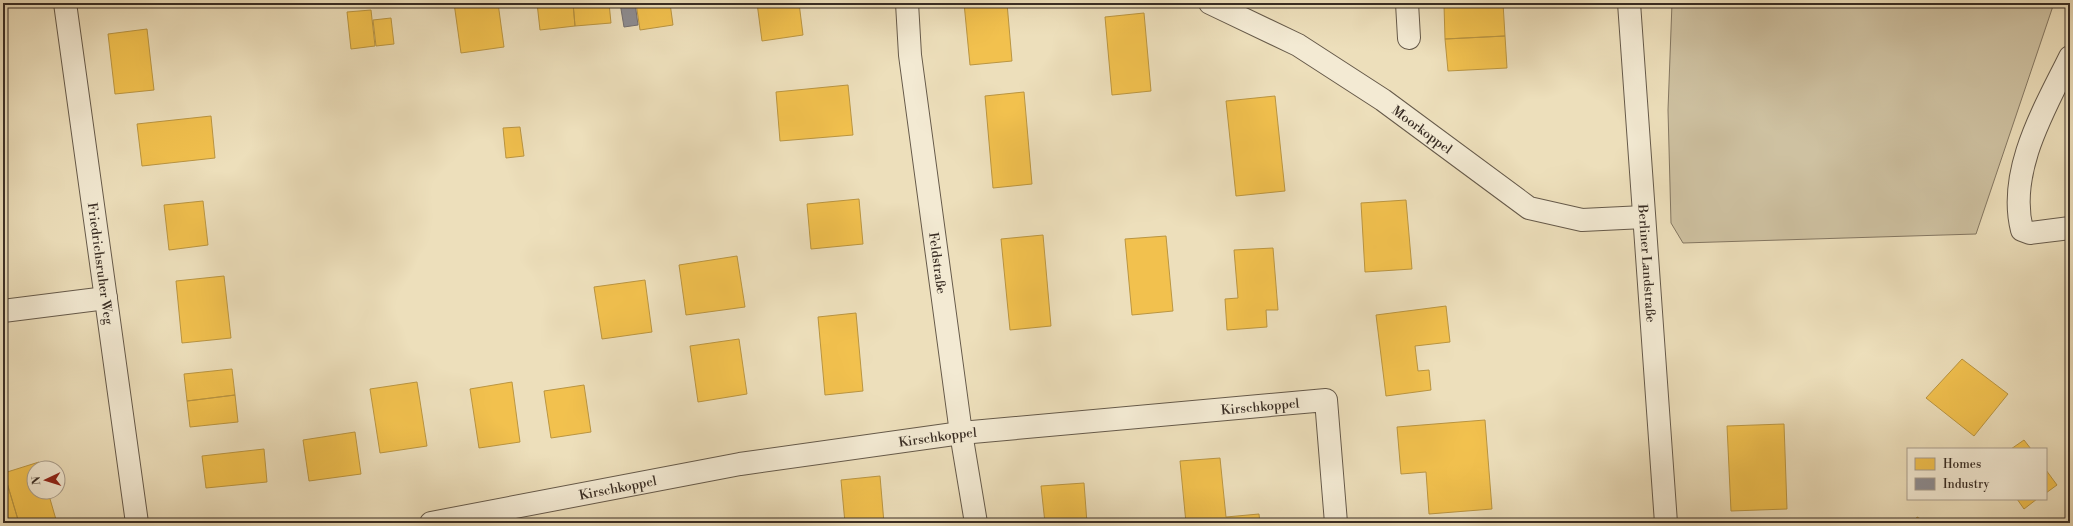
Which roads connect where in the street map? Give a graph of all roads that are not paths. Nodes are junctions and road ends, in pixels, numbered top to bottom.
1 (65, 3) edge
2 (906, 3) edge
3 (1210, 3) edge
4 (1407, 3) edge
5 (1629, 3) edge
6 (1409, 38) dead end
7 (2070, 57) edge
8 (1644, 217) junction
9 (2070, 228) edge
10 (106, 298) junction
11 (3, 311) edge
12 (961, 433) junction
13 (478, 519) edge
14 (137, 523) edge
15 (431, 523) edge
16 (976, 523) edge
17 (1336, 523) edge
18 (1666, 523) edge

1 - 10 street, Friedrichsruher Weg
2 - 12 street, Feldstraße
3 - 8 street, Moorkoppel
4 - 6 street
5 - 8 street, Berliner Landstraße
7 - 9 street
8 - 18 street, Berliner Landstraße
10 - 11 street
10 - 14 street, Friedrichsruher Weg
12 - 13 street, Kirschkoppel
12 - 16 street, Feldstraße
12 - 17 street, Kirschkoppel
13 - 15 street, Kirschkoppel

